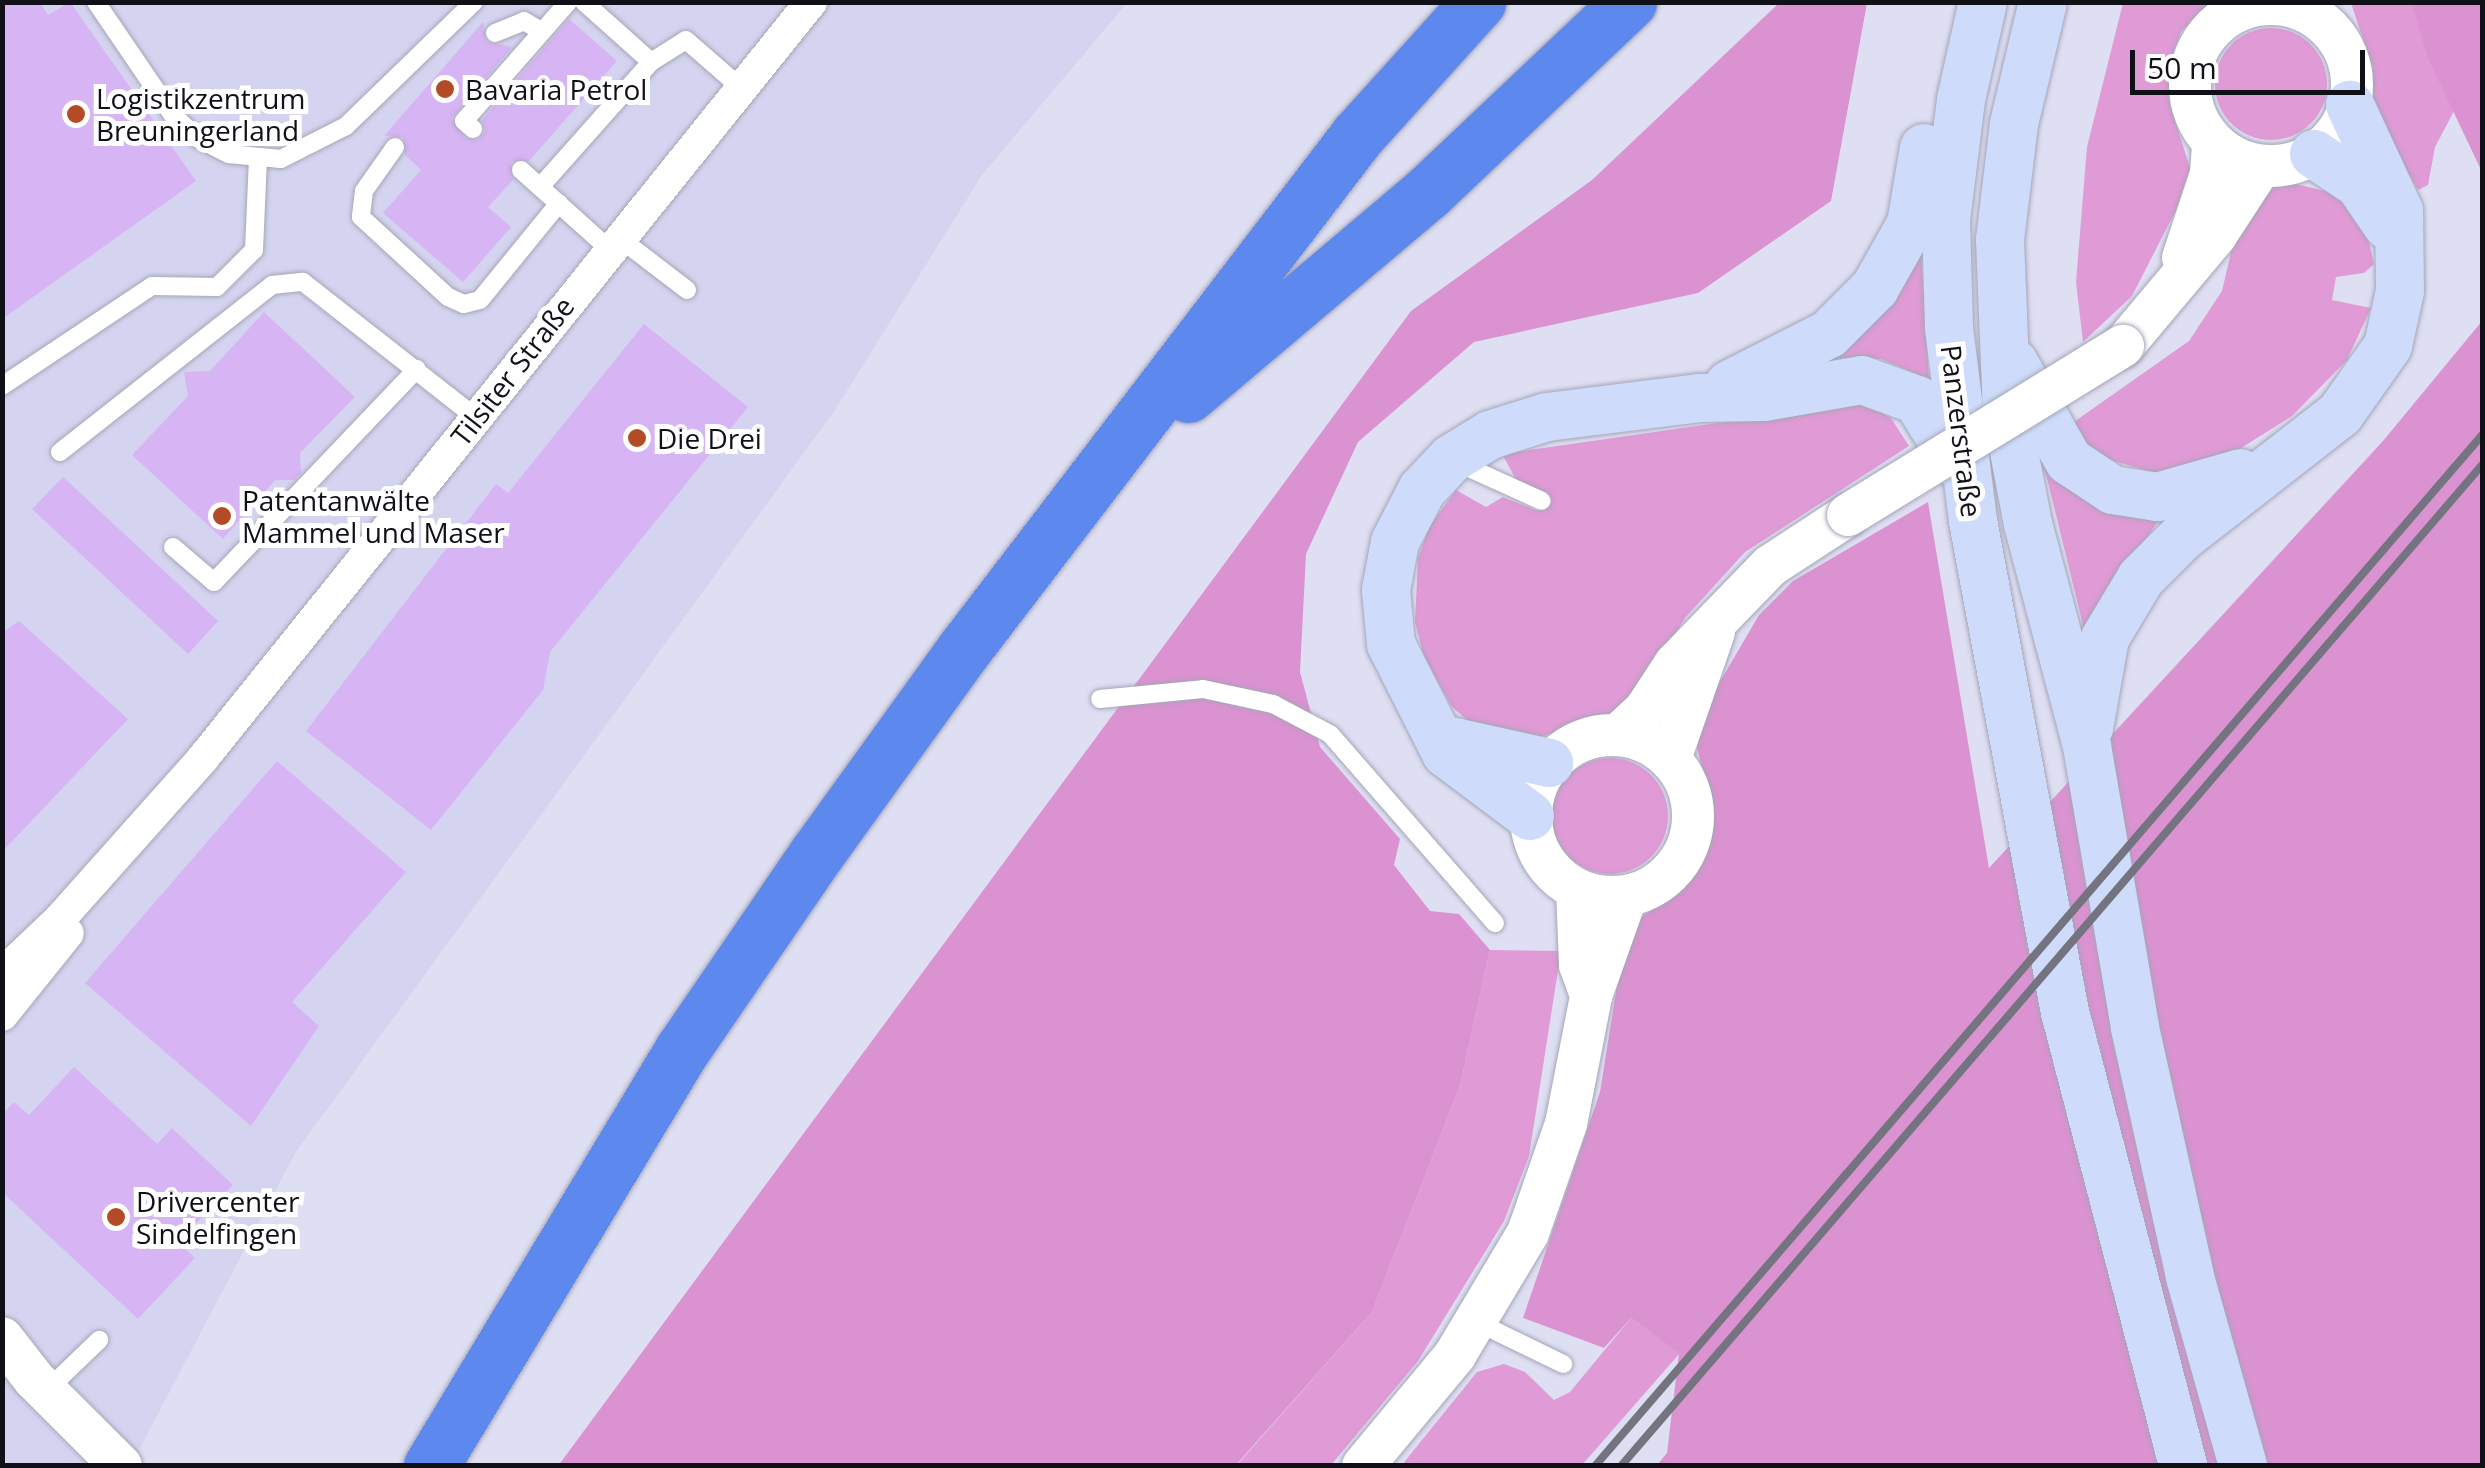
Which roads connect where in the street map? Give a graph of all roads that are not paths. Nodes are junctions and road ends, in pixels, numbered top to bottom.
1 (96, 2) edge
2 (474, 2) edge
3 (568, 2) edge
4 (584, 2) edge
5 (811, 2) edge
6 (1433, 2) edge
7 (1478, 2) edge
8 (1629, 2) edge
9 (2043, 2) edge
10 (2274, 3) edge
11 (2326, 12) edge
12 (1978, 25) edge
13 (542, 32) junction
14 (496, 33) dead end
15 (650, 62) junction
16 (740, 86) junction
17 (2350, 105) junction
18 (473, 128) dead end
19 (2213, 143) junction
20 (395, 146) dead end
21 (2314, 154) junction
22 (258, 159) junction
23 (2260, 166) junction
24 (521, 170) dead end
25 (540, 187) junction
26 (558, 203) junction
27 (613, 242) junction
28 (2402, 260) junction
29 (2173, 287) junction
30 (687, 290) dead end
31 (2002, 341) junction
32 (417, 369) junction
33 (2, 386) edge
34 (1698, 398) junction
35 (475, 417) junction
36 (60, 452) dead end
37 (1452, 459) junction
38 (2277, 460) junction
39 (1088, 484) junction
40 (1542, 502) dead end
41 (1973, 520) junction
42 (173, 547) dead end
43 (1716, 627) junction
44 (1100, 699) dead end
45 (1618, 736) junction
46 (1438, 738) junction
47 (2087, 746) junction
48 (1670, 760) junction
49 (1549, 763) junction
50 (178, 788) junction
51 (1530, 816) junction
52 (1577, 890) junction
53 (1626, 897) junction
54 (1495, 923) dead end
55 (2, 974) edge
56 (1592, 996) junction
57 (2, 1015) edge
58 (1477, 1322) junction
59 (2, 1338) edge
60 (100, 1340) dead end
61 (1563, 1364) dead end
62 (27, 1378) edge
63 (121, 1466) edge
64 (399, 1466) edge
65 (431, 1466) edge
66 (1363, 1466) edge
67 (2183, 1466) edge
68 (2243, 1466) edge

1 - 22 lane
2 - 22 lane
3 - 13 lane
4 - 15 lane
5 - 16 street, Tilsiter Straße
6 - 64 highway
7 - 39 highway
8 - 39 highway
9 - 31 main road
10 - 11 street
10 - 19 street
11 - 17 street
12 - 34 main road
12 - 41 main road, Panzerstraße
13 - 14 lane
13 - 18 lane
15 - 16 lane
15 - 25 lane
16 - 27 street, Tilsiter Straße
17 - 21 street
17 - 28 main road
19 - 23 street
19 - 29 street
20 - 26 lane
21 - 23 street
21 - 28 main road
22 - 33 lane
23 - 29 street
24 - 25 lane
25 - 26 lane
26 - 27 lane
27 - 30 lane
27 - 35 street, Tilsiter Straße
28 - 38 main road
29 - 43 street, bridge
31 - 38 main road
31 - 47 main road
32 - 35 lane
32 - 36 lane
32 - 42 lane
34 - 37 main road
34 - 41 main road
35 - 50 street, Tilsiter Straße
37 - 40 lane
37 - 46 main road
38 - 47 main road
39 - 65 highway
41 - 67 main road, Panzerstraße
43 - 45 street
43 - 48 street
44 - 54 lane
45 - 48 street
45 - 49 street
46 - 49 main road
46 - 51 main road
47 - 68 main road
48 - 53 street
49 - 51 street
50 - 55 street, Tilsiter Straße
50 - 57 street, Tilsiter Straße
51 - 52 street
52 - 53 street
52 - 56 street
53 - 56 street
56 - 58 street
58 - 61 lane
58 - 66 street
59 - 62 street
60 - 62 lane
62 - 63 street

